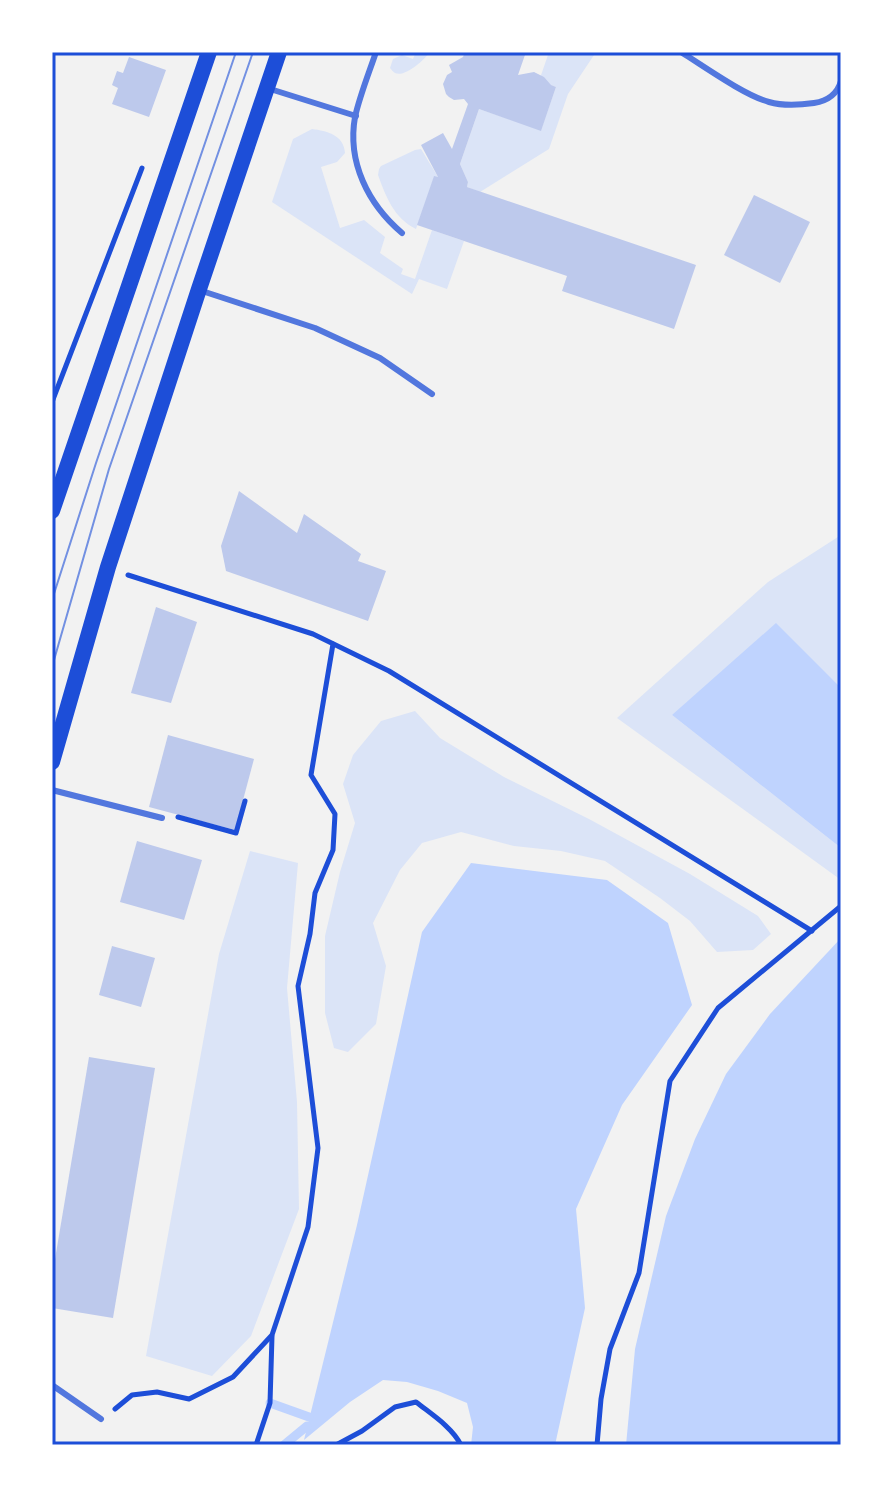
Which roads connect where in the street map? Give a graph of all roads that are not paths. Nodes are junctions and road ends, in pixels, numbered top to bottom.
1 (209, 52) edge
2 (279, 52) edge
3 (376, 52) edge
4 (681, 52) edge
5 (841, 81) edge
6 (267, 88) junction
7 (356, 116) junction
8 (402, 233) dead end
9 (199, 289) junction
10 (432, 394) dead end
11 (52, 511) edge
12 (52, 762) edge
13 (52, 790) edge
14 (162, 818) dead end
15 (52, 1385) edge
16 (101, 1419) road end

1 - 11 main road
2 - 6 main road
3 - 7 lane
4 - 5 lane
6 - 7 lane
6 - 9 main road
7 - 8 lane
9 - 10 lane
9 - 12 main road
13 - 14 lane
15 - 16 lane

